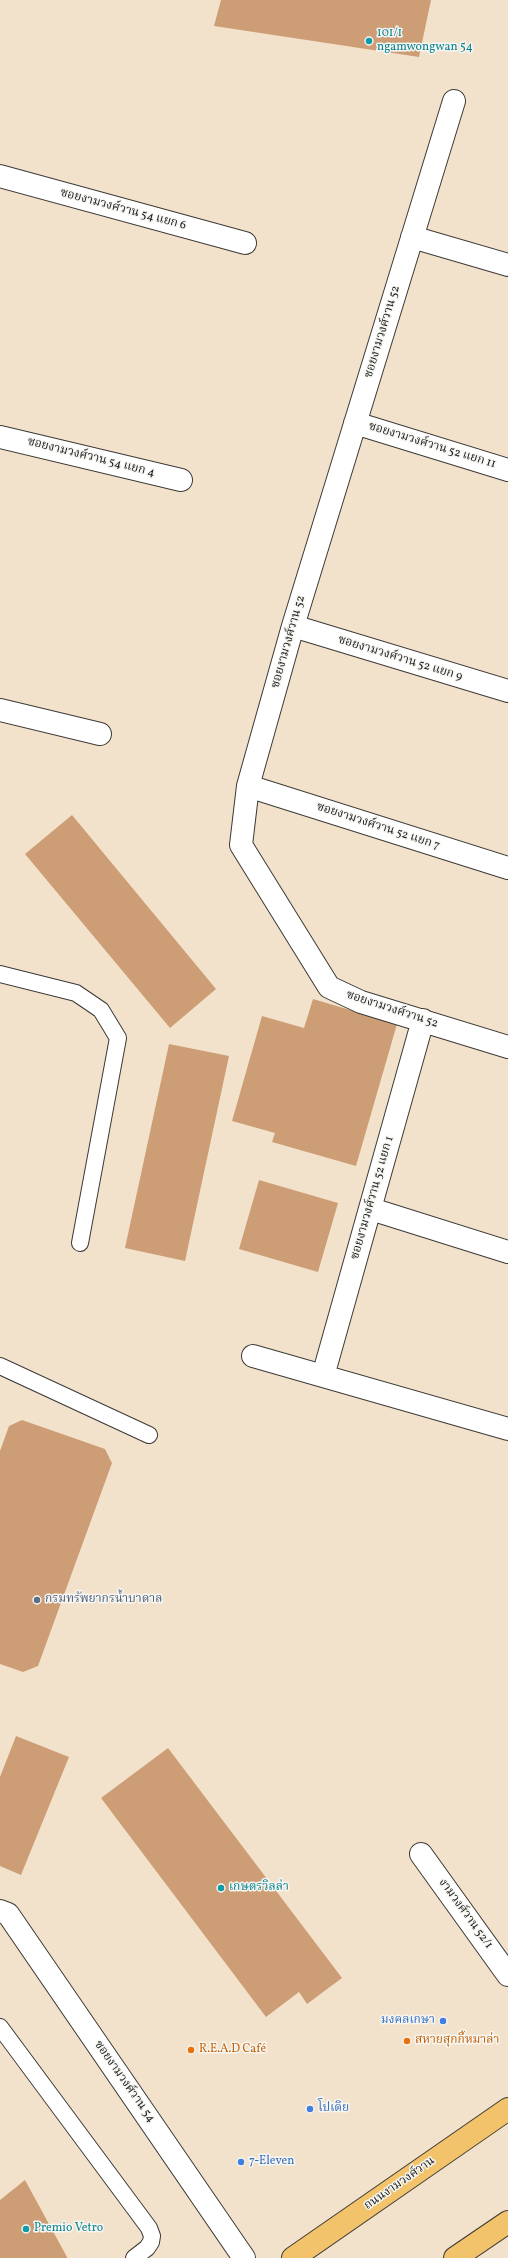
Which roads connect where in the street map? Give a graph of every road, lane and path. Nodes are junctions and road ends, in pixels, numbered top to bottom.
1 (454, 101) dead end
2 (0, 176) edge
3 (412, 237) junction
4 (245, 243) dead end
5 (508, 265) edge
6 (355, 423) junction
7 (0, 437) edge
8 (508, 470) edge
9 (181, 480) dead end
10 (293, 626) junction
11 (508, 691) edge
12 (0, 710) edge
13 (100, 734) dead end
14 (248, 786) junction
15 (508, 868) edge
16 (0, 974) edge
17 (423, 1020) junction
18 (508, 1047) edge
19 (371, 1208) junction
20 (80, 1243) dead end
21 (508, 1252) edge
22 (253, 1356) dead end
23 (0, 1366) edge
24 (323, 1376) junction
25 (508, 1429) edge
26 (149, 1435) dead end
27 (421, 1854) dead end
28 (0, 1911) edge
29 (508, 1975) edge
30 (0, 2027) edge
31 (508, 2109) edge
32 (508, 2222) edge
33 (134, 2258) edge
34 (244, 2258) edge
35 (293, 2258) edge
36 (456, 2258) edge

1 - 3 street, ซอยงามวงศ์วาน 52
2 - 4 street, ซอยงามวงศ์วาน 54 แยก 6
3 - 5 street
3 - 6 street, ซอยงามวงศ์วาน 52
6 - 8 street, ซอยงามวงศ์วาน 52 แยก 11
6 - 10 street, ซอยงามวงศ์วาน 52
7 - 9 street, ซอยงามวงศ์วาน 54 แยก 4
10 - 11 street, ซอยงามวงศ์วาน 52 แยก 9
10 - 14 street, ซอยงามวงศ์วาน 52
12 - 13 street
14 - 15 street, ซอยงามวงศ์วาน 52 แยก 7
14 - 17 street, ซอยงามวงศ์วาน 52
16 - 20 lane
17 - 18 street, ซอยงามวงศ์วาน 52
17 - 19 street, ซอยงามวงศ์วาน 52 แยก 1
19 - 21 street
19 - 24 street, ซอยงามวงศ์วาน 52 แยก 1
22 - 24 street
23 - 26 lane
24 - 25 street
27 - 29 street, งามวงศ์วาน 52/1
28 - 34 street, ซอยงามวงศ์วาน 54
30 - 33 lane
31 - 35 main road, ถนนงามวงศ์วาน
32 - 36 main road

